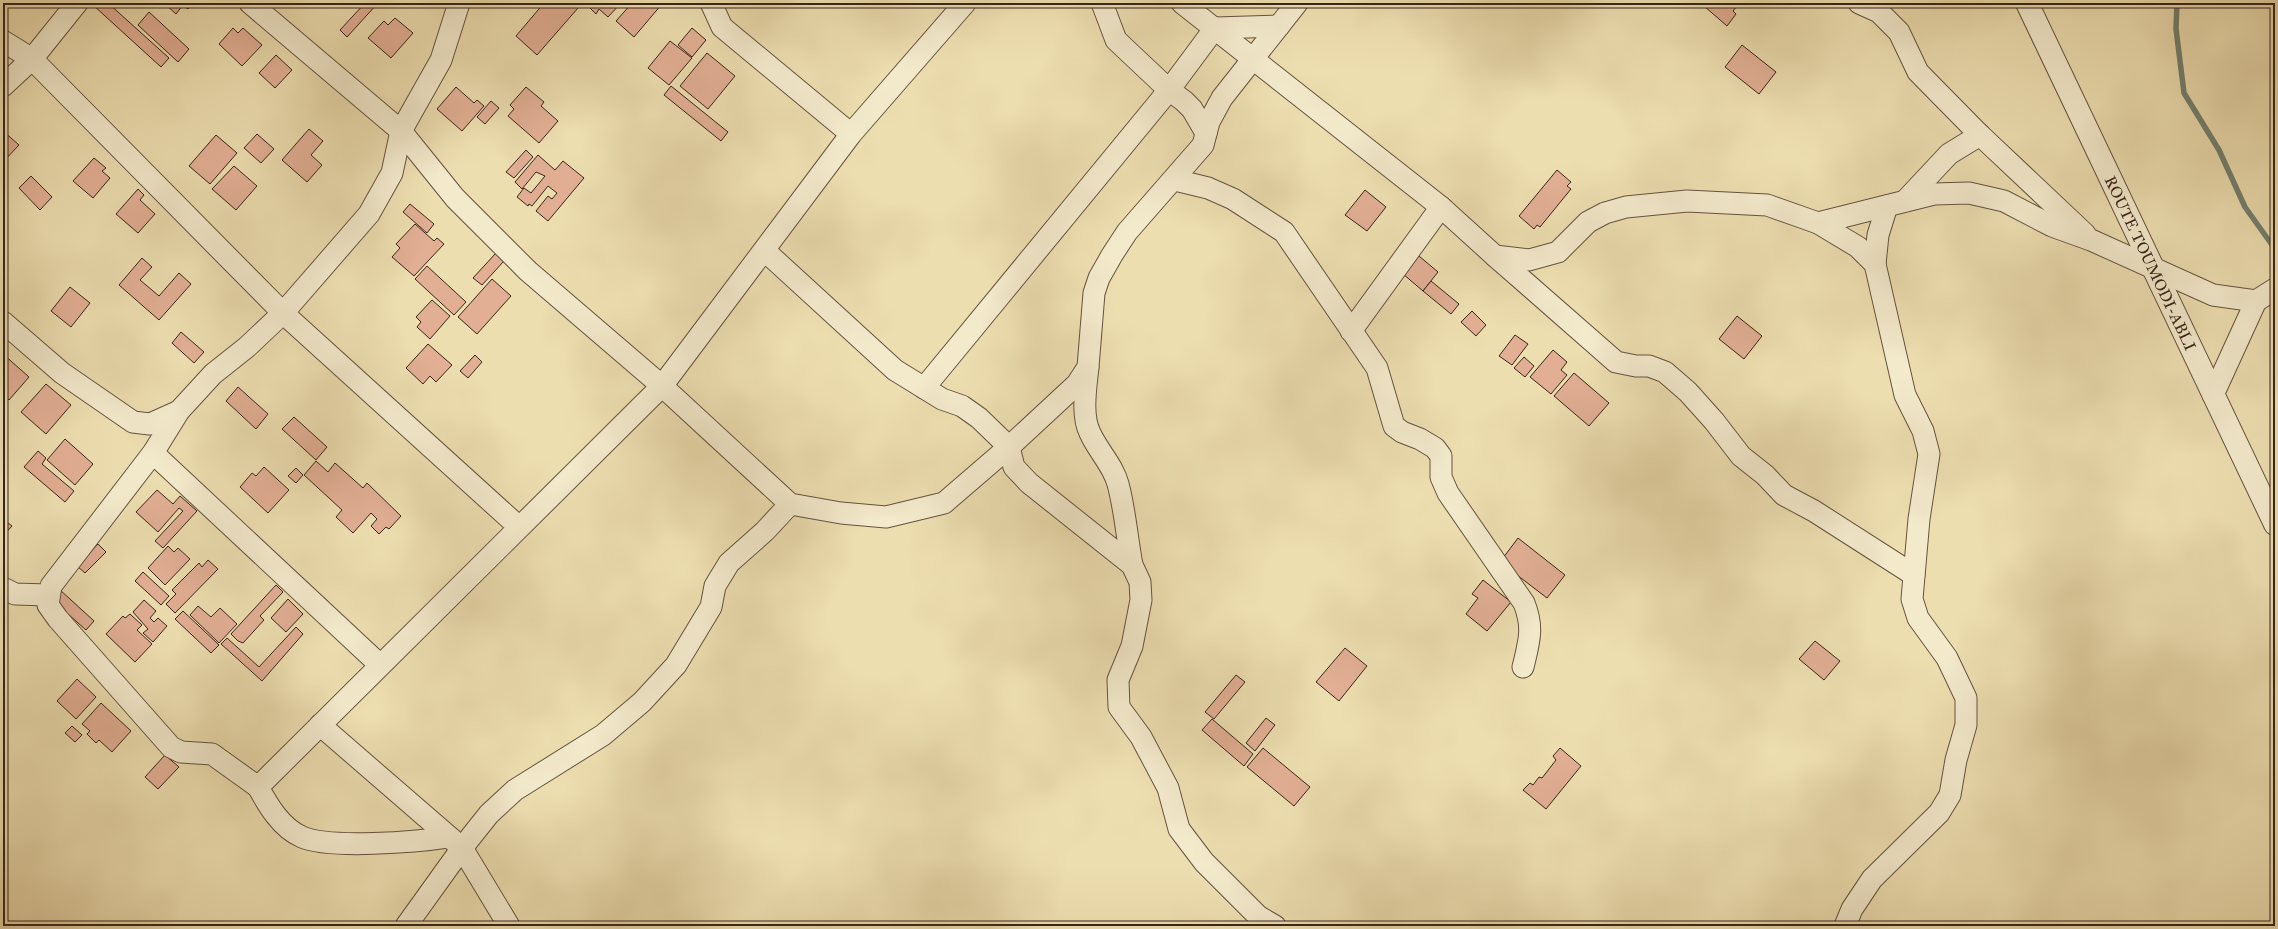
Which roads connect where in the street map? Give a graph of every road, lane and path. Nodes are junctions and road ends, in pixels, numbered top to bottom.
1 (77, 3) edge
2 (250, 3) edge
3 (459, 3) edge
4 (710, 3) edge
5 (1102, 3) edge
6 (1182, 3) edge
7 (1297, 3) edge
8 (1859, 3) edge
9 (2027, 3) edge
10 (959, 5) edge
11 (1279, 26) junction
12 (1215, 28) junction
13 (3, 41) edge
14 (1253, 58) junction
15 (32, 59) junction
16 (3, 86) edge
17 (1169, 90) junction
18 (401, 131) junction
19 (851, 134) junction
20 (1206, 134) junction
21 (1980, 135) junction
22 (1175, 180) junction
23 (1896, 204) junction
24 (1441, 207) junction
25 (1818, 224) junction
26 (2091, 240) junction
27 (765, 251) junction
28 (1495, 256) junction
29 (1875, 264) junction
30 (2154, 270) junction
31 (2275, 289) edge
32 (2256, 301) junction
33 (283, 313) junction
34 (3, 322) edge
35 (1351, 331) junction
36 (1088, 367) junction
37 (662, 386) junction
38 (924, 388) junction
39 (2213, 394) junction
40 (178, 411) junction
41 (1009, 447) junction
42 (153, 453) junction
43 (790, 504) junction
44 (2275, 524) edge
45 (519, 527) junction
46 (1132, 565) junction
47 (1914, 575) junction
48 (3, 588) edge
49 (48, 595) junction
50 (380, 665) junction
51 (1522, 667) dead end
52 (320, 725) junction
53 (258, 787) junction
54 (455, 843) junction
55 (406, 926) edge
56 (509, 926) edge
57 (1275, 926) edge
58 (1845, 926) edge

1 - 15 street
2 - 18 street
3 - 18 street
4 - 19 street
5 - 17 street
6 - 12 street
7 - 11 street
8 - 21 street
9 - 30 street, ROUTE TOUMODI-ABLI
10 - 19 street
11 - 12 street
11 - 14 street
12 - 14 street
12 - 17 street
13 - 15 street
14 - 20 street
14 - 24 street
15 - 16 street
15 - 33 street
17 - 20 street
17 - 38 street
18 - 33 street
18 - 37 street
19 - 27 street
20 - 22 street
21 - 23 street
21 - 26 street
22 - 35 street
22 - 36 street
23 - 25 street
23 - 26 street
23 - 29 street
24 - 28 street
24 - 35 street
25 - 28 street
25 - 29 street
26 - 30 street
27 - 37 street
27 - 38 street
28 - 47 street
29 - 47 street
30 - 32 street
30 - 39 street, ROUTE TOUMODI-ABLI
31 - 32 street
32 - 39 street
33 - 40 street
33 - 45 street
34 - 40 street
35 - 51 street
36 - 41 street
36 - 46 street
37 - 43 street
37 - 45 street
38 - 41 street
39 - 44 street, ROUTE TOUMODI-ABLI
40 - 42 street
41 - 43 street
41 - 46 street
42 - 49 street
42 - 50 street
43 - 54 street
45 - 50 street
46 - 57 street
47 - 58 street
48 - 49 street
49 - 53 street
50 - 52 street
52 - 53 street
52 - 54 street
53 - 54 street
54 - 55 street
54 - 56 street

